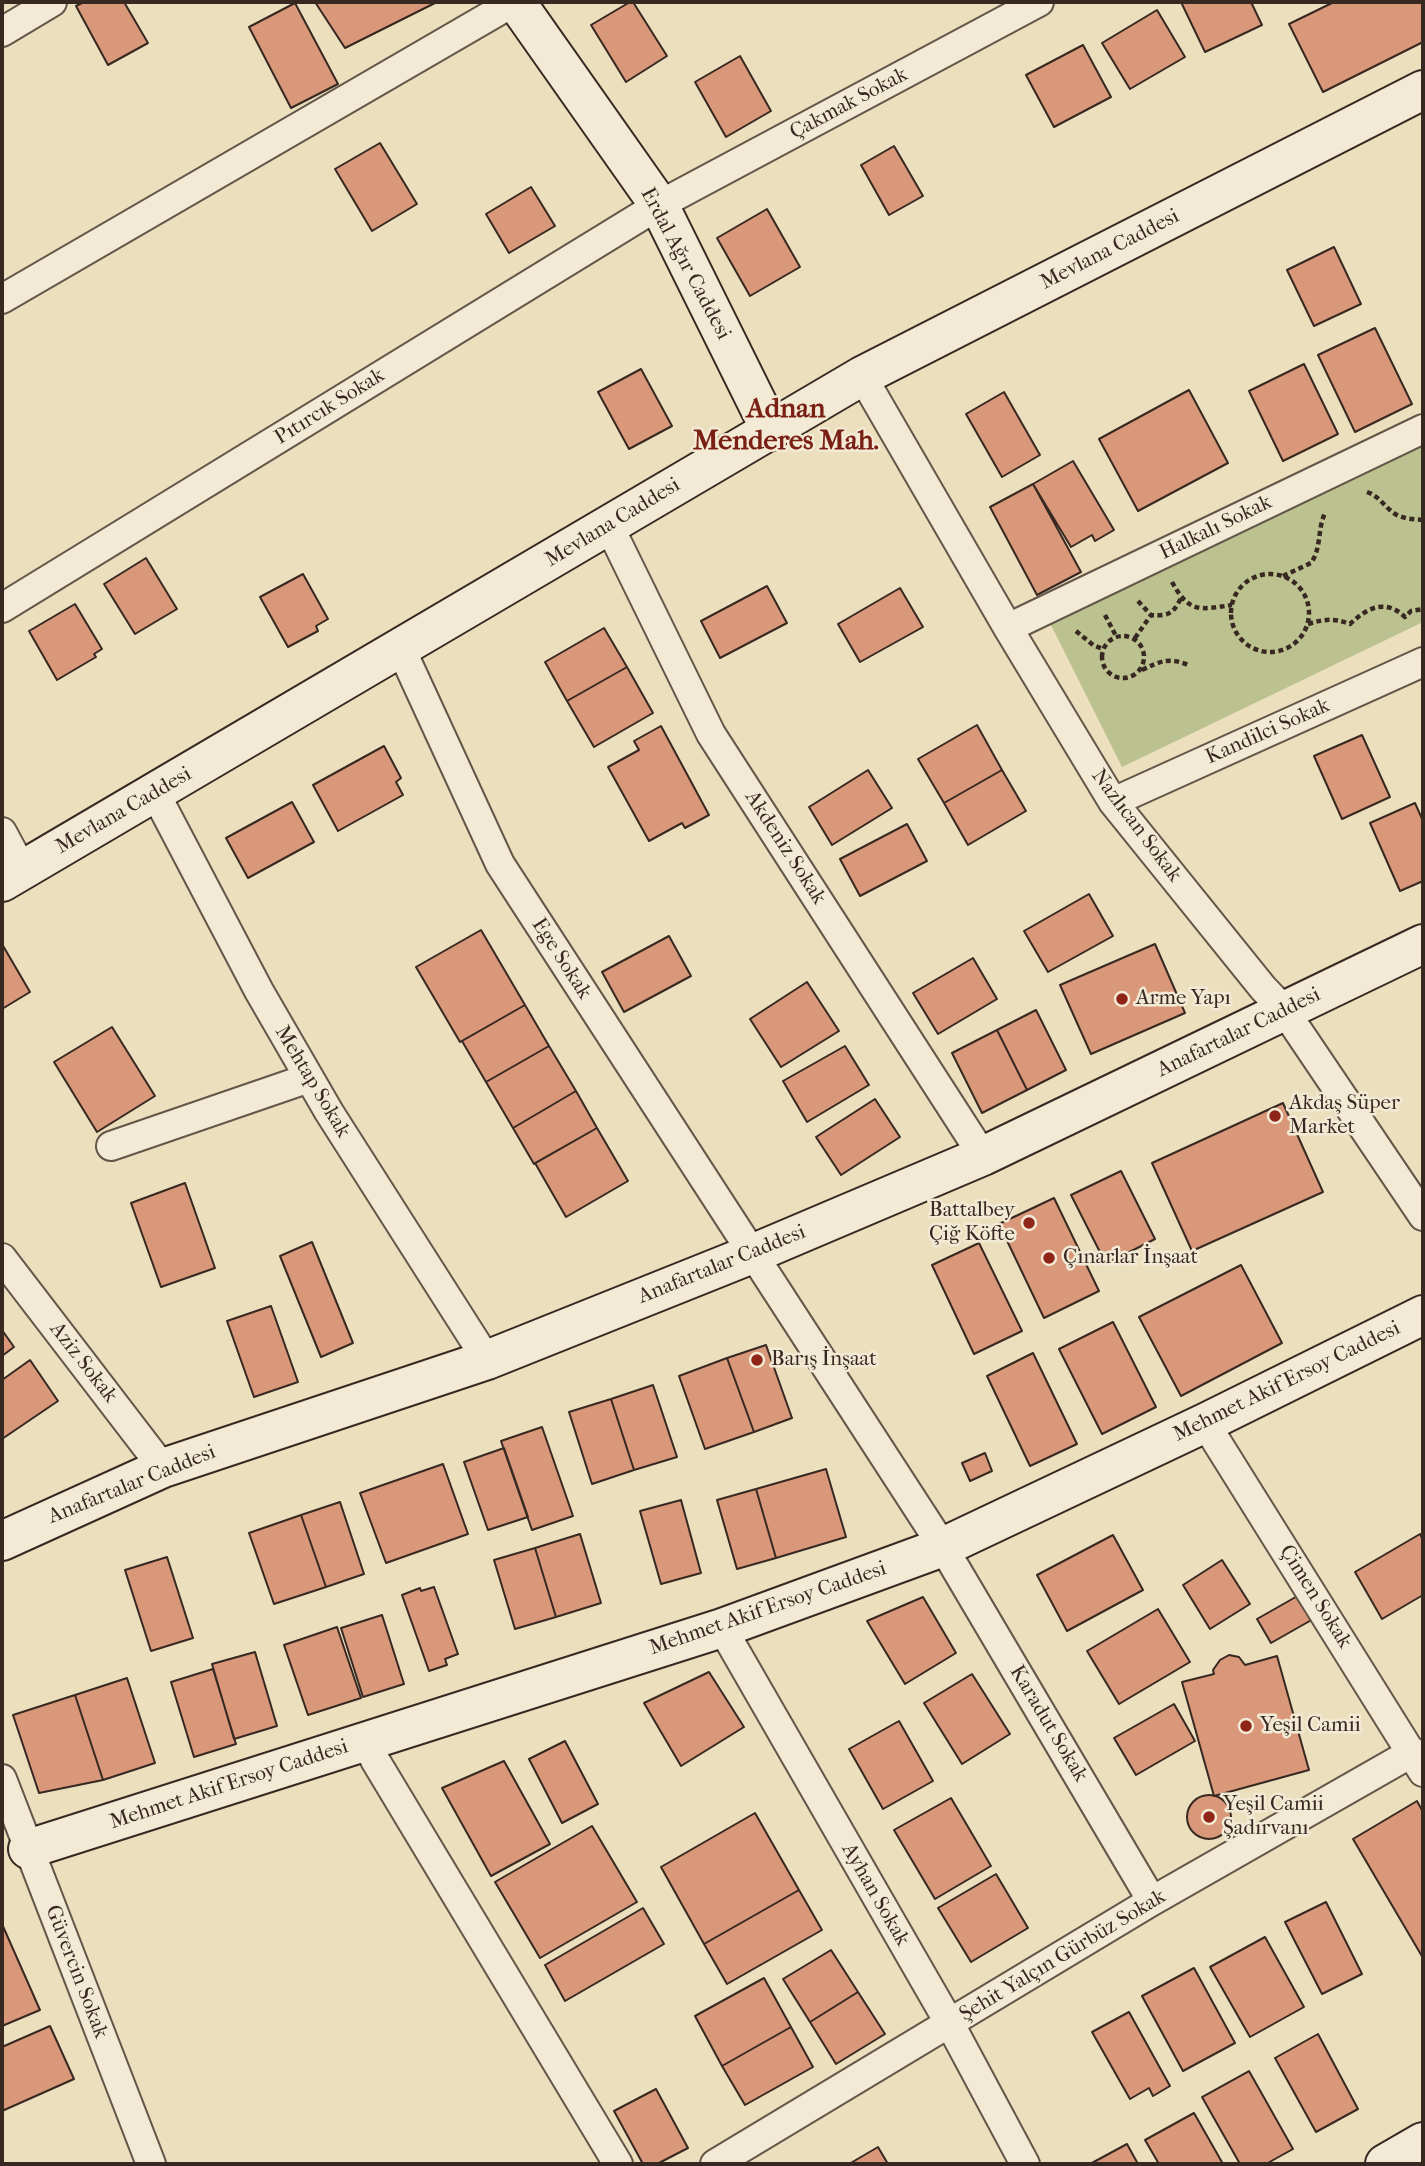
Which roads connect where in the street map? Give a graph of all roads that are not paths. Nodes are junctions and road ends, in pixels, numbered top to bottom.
1 (52, 2) edge
2 (515, 2) edge
3 (1040, 2) edge
4 (2, 32) edge
5 (1421, 96) edge
6 (659, 205) junction
7 (2, 299) edge
8 (862, 376) junction
9 (1423, 429) edge
10 (771, 431) junction
11 (609, 526) junction
12 (2, 608) edge
13 (1009, 628) junction
14 (401, 649) junction
15 (1423, 662) edge
16 (155, 793) junction
17 (1113, 802) junction
18 (2, 832) edge
19 (12, 876) edge
20 (1423, 944) edge
21 (1283, 1010) junction
22 (309, 1078) junction
23 (111, 1146) dead end
24 (984, 1156) junction
25 (1423, 1216) edge
26 (752, 1254) junction
27 (2, 1258) edge
28 (1423, 1315) edge
29 (1423, 1343) edge
30 (487, 1360) junction
31 (1210, 1432) junction
32 (163, 1468) junction
33 (2, 1541) edge
34 (948, 1556) junction
35 (726, 1637) junction
36 (371, 1751) junction
37 (1418, 1762) edge
38 (2, 1779) edge
39 (28, 1849) junction
40 (1152, 1900) junction
41 (950, 2024) junction
42 (1423, 2142) edge
43 (151, 2164) edge
44 (618, 2164) edge
45 (715, 2164) edge
46 (1025, 2164) edge
47 (1385, 2164) edge

1 - 4 street
2 - 6 street, Erdal Ağır Caddesi
2 - 7 street
3 - 6 street, Çakmak Sokak
5 - 8 street, Mevlana Caddesi
6 - 10 street, Erdal Ağır Caddesi
6 - 12 street, Pıtırcık Sokak
8 - 10 street, Mevlana Caddesi
8 - 13 street, Nazlıcan Sokak
9 - 13 street, Halkalı Sokak
10 - 11 street, Mevlana Caddesi
11 - 14 street, Mevlana Caddesi
11 - 24 street, Akdeniz Sokak
13 - 17 street, Nazlıcan Sokak
14 - 16 street, Mevlana Caddesi
14 - 26 street, Ege Sokak
15 - 17 street, Kandilci Sokak
16 - 19 street, Mevlana Caddesi
16 - 22 street, Mehtap Sokak
17 - 21 street, Nazlıcan Sokak
18 - 19 street
20 - 21 street, Anafartalar Caddesi
21 - 24 street, Anafartalar Caddesi
21 - 25 street, Nazlıcan Sokak
22 - 23 street
22 - 30 street, Mehtap Sokak
24 - 26 street, Anafartalar Caddesi
26 - 30 street, Anafartalar Caddesi
26 - 34 street, Ege Sokak
27 - 32 street, Aziz Sokak
28 - 31 street, Mehmet Akif Ersoy Caddesi
29 - 31 street, Mehmet Akif Ersoy Caddesi
30 - 32 street, Anafartalar Caddesi
31 - 34 street, Mehmet Akif Ersoy Caddesi
31 - 37 street, Çimen Sokak
32 - 33 street, Anafartalar Caddesi
34 - 35 street, Mehmet Akif Ersoy Caddesi
34 - 40 street, Karadut Sokak
35 - 36 street, Mehmet Akif Ersoy Caddesi
35 - 41 street, Ayhan Sokak
36 - 39 street, Mehmet Akif Ersoy Caddesi
36 - 44 street
37 - 40 street, Şehit Yalçın Gürbüz Sokak
38 - 39 street, Güvercin Sokak
39 - 43 street, Güvercin Sokak
40 - 41 street, Şehit Yalçın Gürbüz Sokak
41 - 45 street, Şehit Yalçın Gürbüz Sokak
41 - 46 street, Ayhan Sokak
42 - 47 street

